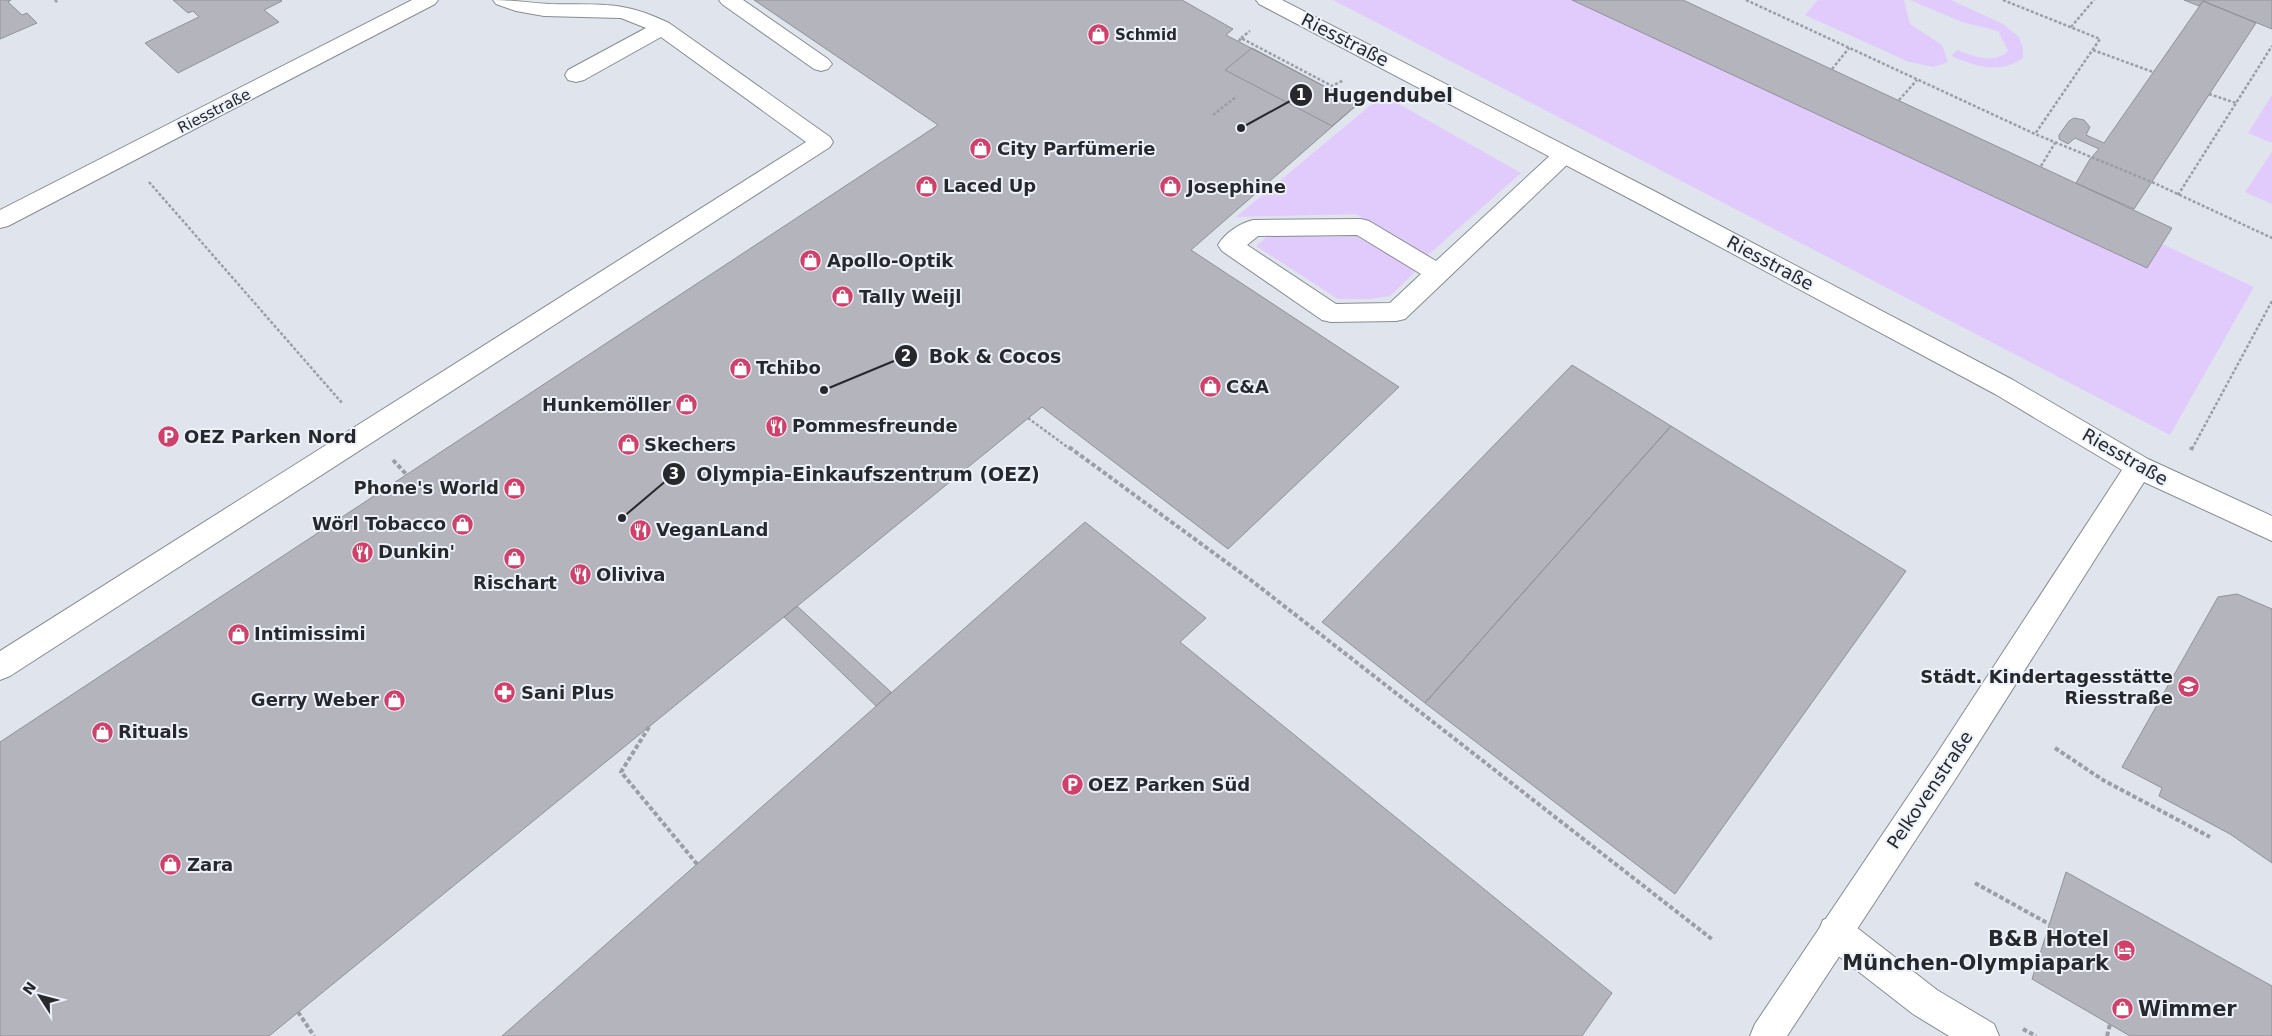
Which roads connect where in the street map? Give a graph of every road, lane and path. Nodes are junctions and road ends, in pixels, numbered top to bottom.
1 (54, 0) edge
2 (426, 0) edge
3 (503, 0) edge
4 (729, 0) edge
5 (1266, 0) edge
6 (1746, 0) edge
7 (2003, 0) edge
8 (2094, 0) edge
9 (58, 3) dead end
10 (1256, 26) dead end
11 (2071, 27) junction
12 (662, 28) junction
13 (2272, 46) edge
14 (1849, 48) junction
15 (2093, 50) junction
16 (821, 64) dead end
17 (1832, 69) dead end
18 (2153, 72) dead end
19 (576, 75) dead end
20 (1917, 80) junction
21 (1332, 86) dead end
22 (2209, 94) dead end
23 (1237, 96) dead end
24 (1899, 100) dead end
25 (2236, 103) junction
26 (1213, 115) dead end
27 (2035, 134) junction
28 (2055, 143) junction
29 (1564, 154) junction
30 (2040, 166) dead end
31 (148, 181) dead end
32 (2178, 195) junction
33 (0, 220) edge
34 (2272, 238) edge
35 (1438, 273) junction
36 (2272, 301) edge
37 (1028, 418) dead end
38 (367, 432) junction
39 (2191, 451) dead end
40 (2139, 467) junction
41 (406, 474) dead end
42 (2272, 529) edge
43 (0, 667) edge
44 (649, 727) dead end
45 (2055, 748) dead end
46 (2210, 837) dead end
47 (696, 864) dead end
48 (1975, 883) dead end
49 (2049, 924) dead end
50 (1835, 932) junction
51 (1713, 940) dead end
52 (298, 1012) dead end
53 (2110, 1024) dead end
54 (314, 1036) edge
55 (1767, 1036) edge
56 (1982, 1036) edge
57 (2107, 1036) edge

1 - 9 path
2 - 33 street, Riesstraße
3 - 12 street
4 - 16 street
5 - 29 street, Riesstraße
6 - 14 path
7 - 11 path
8 - 11 path
10 - 21 path
11 - 15 path
12 - 19 street
12 - 38 street
13 - 25 path
14 - 17 path
14 - 20 path
15 - 18 path
15 - 27 path
20 - 24 path
20 - 27 path
22 - 25 path
23 - 26 path
25 - 32 path
27 - 28 path
28 - 30 path
28 - 32 path
29 - 35 street
29 - 40 street, Riesstraße
31 - 38 path
32 - 34 path
35 - 35 street
36 - 39 path
37 - 51 path
38 - 41 path
38 - 43 street
40 - 42 street, Riesstraße
40 - 50 street, Pelkovenstraße
44 - 47 path
45 - 46 path
48 - 49 path
50 - 55 street, Pelkovenstraße
50 - 56 street
52 - 54 path
53 - 57 path

